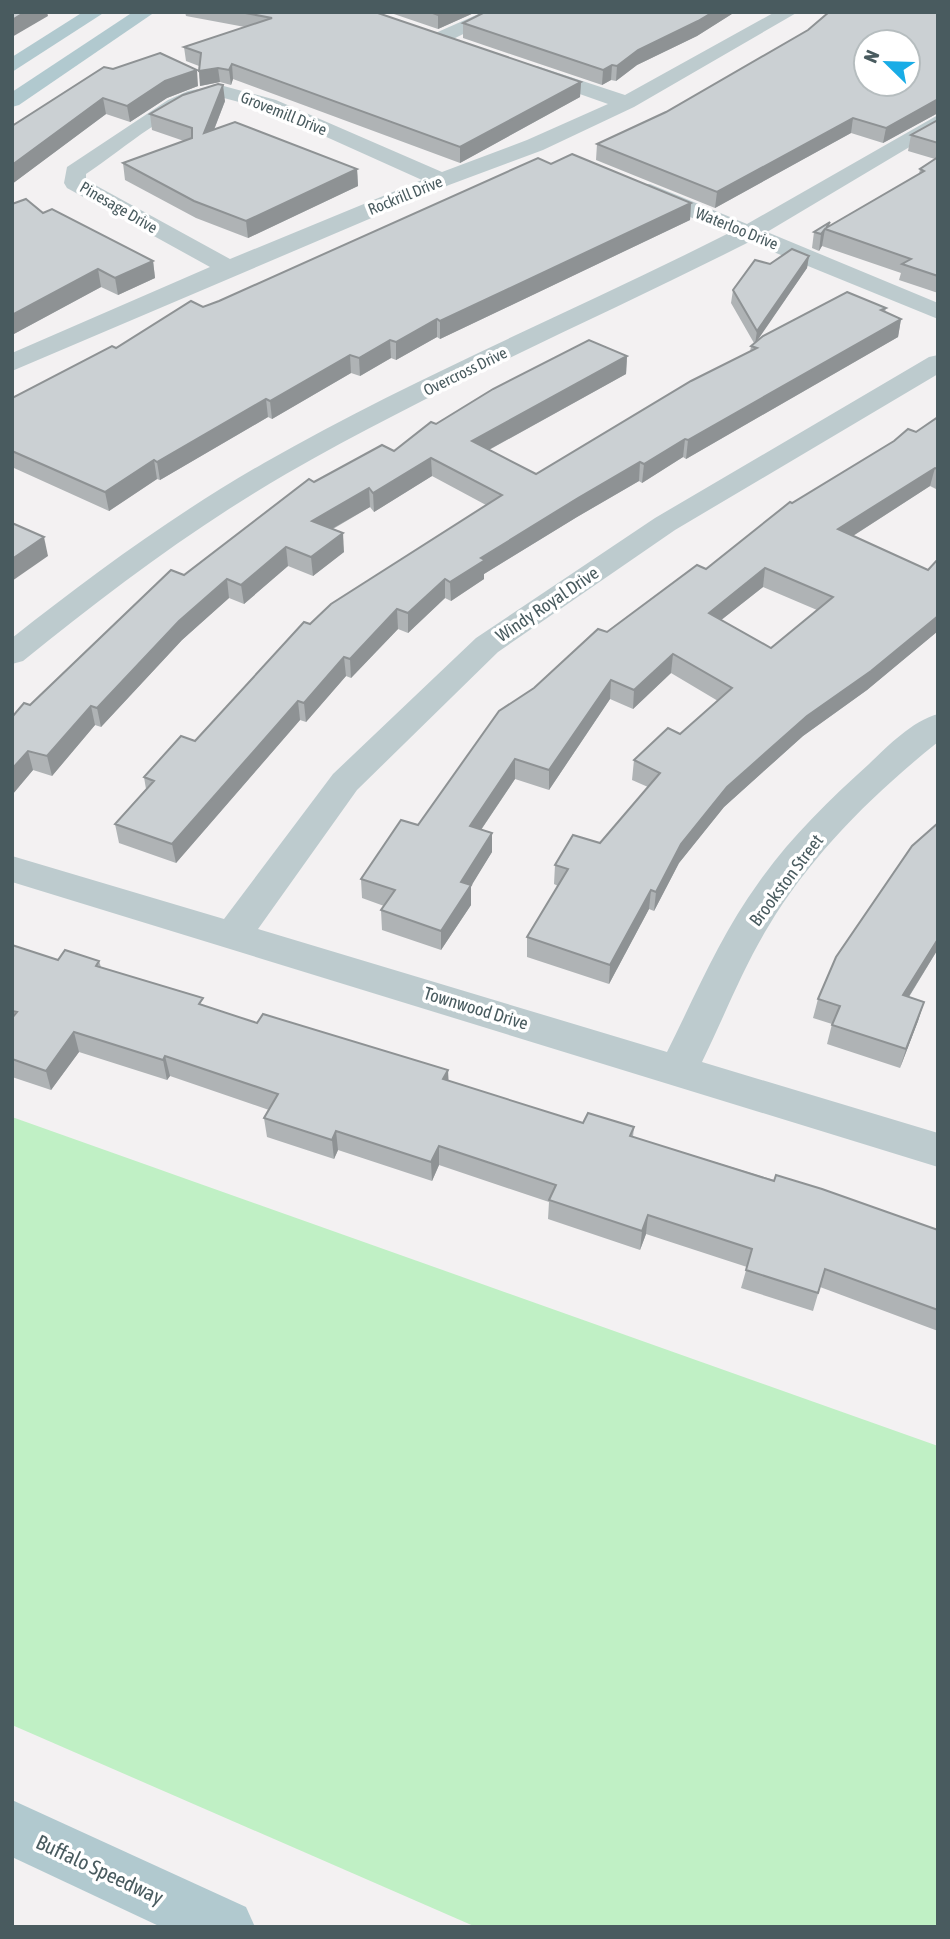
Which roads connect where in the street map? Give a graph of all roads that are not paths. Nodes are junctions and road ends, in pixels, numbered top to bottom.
1 (96, 12) edge
2 (146, 12) edge
3 (499, 12) edge
4 (789, 12) edge
5 (463, 47) edge
6 (514, 64) edge
7 (12, 66) edge
8 (12, 101) edge
9 (627, 103) junction
10 (938, 121) edge
11 (128, 135) joint
12 (535, 145) junction
13 (560, 155) dead end
14 (441, 180) junction
15 (623, 181) edge
16 (749, 232) junction
17 (229, 268) junction
18 (938, 312) edge
19 (12, 363) edge
20 (938, 363) edge
21 (12, 654) edge
22 (938, 725) edge
23 (12, 869) edge
24 (234, 934) junction
25 (678, 1069) junction
26 (938, 1150) edge
27 (12, 1828) edge
28 (193, 1920) edge

1 - 7 main road
2 - 8 main road
3 - 5 street
4 - 9 street, Rockrill Drive
6 - 9 street
9 - 12 street, Rockrill Drive
10 - 16 street, Overcross Drive
11 - 14 street, Grovemill Drive
11 - 17 street, Pinesage Drive
12 - 13 street
12 - 14 street, Rockrill Drive
14 - 17 street, Rockrill Drive
15 - 16 street, Waterloo Drive
16 - 18 street, Waterloo Drive
16 - 21 street, Overcross Drive
17 - 19 street, Rockrill Drive
20 - 24 street, Windy Royal Drive
22 - 25 street, Brookston Street
23 - 24 street, Townwood Drive
24 - 25 street, Townwood Drive
25 - 26 street, Townwood Drive
27 - 28 main road, Buffalo Speedway

